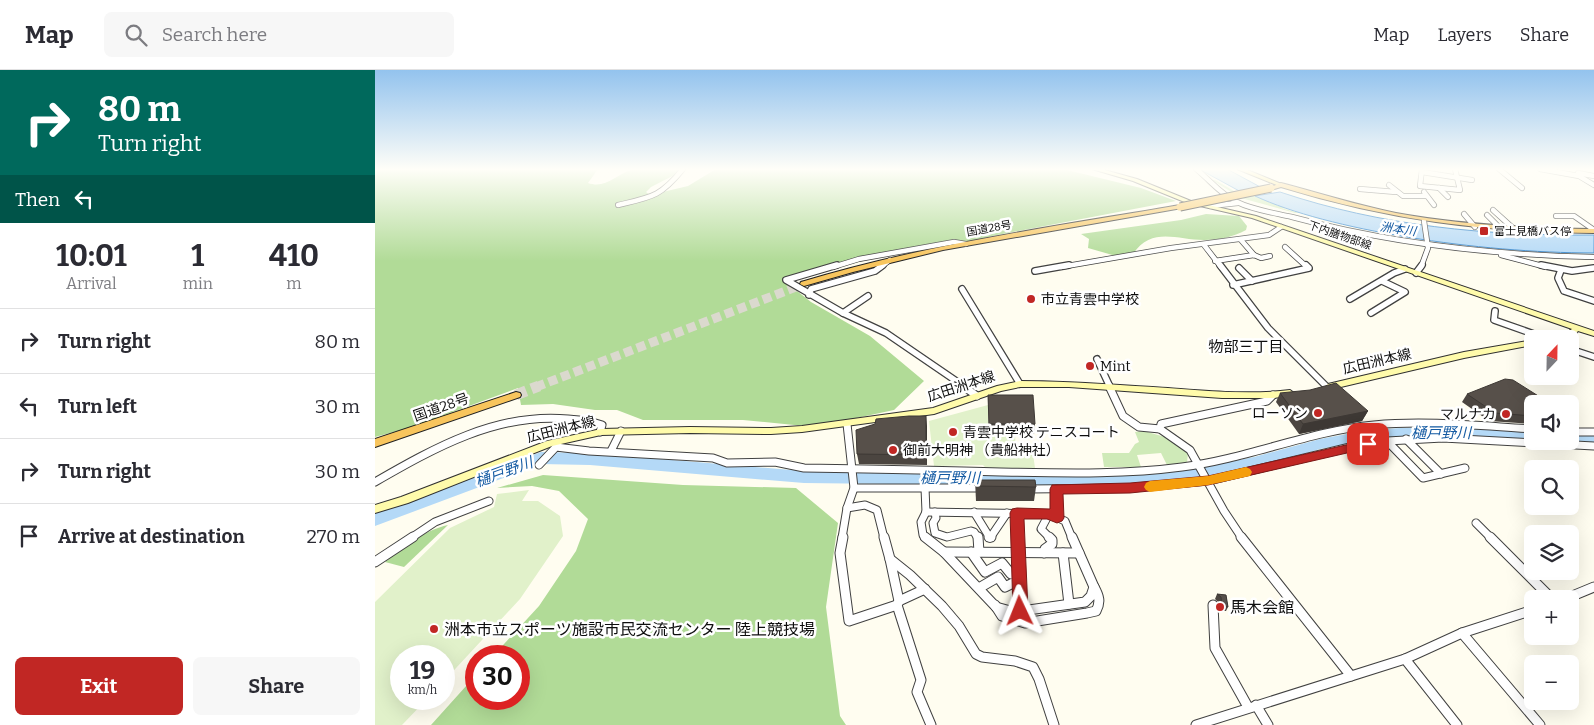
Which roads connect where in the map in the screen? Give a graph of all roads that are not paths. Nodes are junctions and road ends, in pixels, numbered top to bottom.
1 (643, 200) edge
2 (1183, 200) edge
3 (1215, 200) edge
4 (1232, 200) edge
5 (1329, 200) edge
6 (1429, 200) edge
7 (1238, 204) junction
8 (618, 205) dead end
9 (1434, 205) dead end
10 (1210, 206) junction
11 (1493, 210) dead end
12 (1464, 214) dead end
13 (1487, 215) dead end
14 (1556, 216) dead end
15 (1424, 221) junction
16 (1281, 227) junction
17 (1475, 227) junction
18 (1501, 228) junction
19 (1514, 229) junction
20 (1594, 230) edge
21 (1241, 240) junction
22 (1429, 243) junction
23 (966, 244) junction
24 (1204, 245) junction
25 (1285, 248) dead end
26 (1476, 249) junction
27 (1254, 256) junction
28 (1270, 256) dead end
29 (1594, 257) edge
30 (891, 259) junction
31 (1215, 261) junction
32 (1239, 268) dead end
33 (1593, 269) edge
34 (1405, 270) junction
35 (1561, 270) junction
36 (1035, 271) dead end
37 (1416, 273) junction
38 (1252, 281) junction
39 (1382, 281) junction
40 (805, 284) tunnel mouth
41 (1233, 285) junction
42 (962, 290) dead end
43 (809, 295) junction
44 (868, 296) dead end
45 (1350, 299) dead end
46 (1594, 301) edge
47 (1495, 311) dead end
48 (843, 313) junction
49 (1371, 313) dead end
50 (1576, 329) joint
51 (1524, 331) edge
52 (1594, 334) edge
53 (1524, 344) edge
54 (1579, 352) edge
55 (1594, 357) edge
56 (1097, 359) dead end
57 (1020, 384) junction
58 (1111, 387) junction
59 (1323, 388) joint
60 (1301, 392) edge
61 (516, 395) tunnel mouth
62 (1273, 395) junction
63 (977, 396) junction
64 (847, 424) junction
65 (1160, 429) junction
66 (1524, 429) edge
67 (621, 431) junction
68 (600, 432) junction
69 (1579, 432) edge
70 (1593, 432) edge
71 (1406, 439) junction
72 (1387, 441) junction
73 (375, 443) edge
74 (1594, 446) edge
75 (611, 451) junction
76 (1197, 464) junction
77 (539, 465) dead end
78 (1465, 468) dead end
79 (851, 470) junction
80 (1441, 474) junction
81 (1208, 480) junction
82 (375, 482) edge
83 (854, 488) junction
84 (925, 488) junction
85 (991, 488) edge
86 (1019, 488) edge
87 (1057, 489) junction
88 (489, 501) dead end
89 (847, 508) junction
90 (375, 509) edge
91 (926, 512) junction
92 (935, 512) junction
93 (974, 512) junction
94 (1007, 513) junction
95 (1017, 513) junction
96 (1049, 514) junction
97 (1057, 518) junction
98 (1475, 523) dead end
99 (945, 552) junction
100 (975, 552) junction
101 (1018, 552) junction
102 (1044, 553) junction
103 (1063, 553) junction
104 (1079, 553) junction
105 (890, 559) junction
106 (375, 562) edge
107 (1019, 570) junction
108 (1019, 580) junction
109 (1094, 587) junction
110 (1594, 587) edge
111 (979, 588) junction
112 (925, 590) junction
113 (1543, 590) edge
114 (1579, 593) edge
115 (898, 603) junction
116 (1069, 604) junction
117 (994, 605) junction
118 (1213, 605) dead end
119 (1020, 611) junction
120 (1524, 613) edge
121 (1462, 633) junction
122 (1405, 659) junction
123 (1351, 676) junction
124 (1252, 706) junction
125 (931, 725) edge
126 (1054, 725) edge
127 (1196, 725) edge
128 (1268, 725) edge
129 (1457, 725) edge
130 (1540, 725) edge

1 - 8 street
2 - 10 main road, 下内膳物部線
3 - 23 highway, 国道28号, bridge
4 - 7 street
5 - 15 highway
6 - 9 street
7 - 10 street
7 - 22 street
10 - 16 main road, 下内膳物部線
11 - 19 street
12 - 17 street
13 - 18 street
14 - 20 street
15 - 17 highway
15 - 22 street
16 - 21 street
16 - 34 main road, 下内膳物部線
17 - 18 highway
18 - 19 highway
19 - 20 highway
21 - 24 street
21 - 27 street
22 - 26 street
22 - 37 street
23 - 30 highway, 国道28号
23 - 43 street
24 - 31 street
24 - 36 street
25 - 38 street
26 - 29 street
26 - 35 street
27 - 28 street
27 - 31 street
30 - 40 highway, 国道28号
30 - 43 street
31 - 41 street
32 - 38 street
33 - 35 street
34 - 37 main road, 下内膳物部線
34 - 39 street
35 - 46 street
37 - 50 main road, 下内膳物部線
38 - 41 street
39 - 45 street
39 - 49 street
41 - 59 street
42 - 57 street
43 - 48 street
44 - 48 street
47 - 51 street
48 - 63 street
50 - 52 main road
53 - 59 main road, 広田洲本線
54 - 55 street
56 - 58 street
57 - 58 main road, 広田洲本線
57 - 63 main road, 広田洲本線
58 - 62 main road, 広田洲本線
58 - 65 street
60 - 62 main road, 広田洲本線
61 - 73 highway, 国道28号
62 - 65 street
63 - 64 main road, 広田洲本線
64 - 67 main road, 広田洲本線
64 - 79 street
65 - 76 street
66 - 76 street
67 - 68 main road, 広田洲本線
67 - 75 street
68 - 82 street
68 - 90 main road, 広田洲本線
69 - 70 street
71 - 72 street
71 - 74 street
71 - 80 street
72 - 80 street
72 - 81 street
75 - 77 street
75 - 79 street
76 - 79 street
76 - 81 street
78 - 80 street
79 - 83 street
81 - 87 street
81 - 123 street
83 - 84 street
83 - 89 street
84 - 85 street
84 - 91 street
86 - 87 street
87 - 97 street
88 - 106 street
89 - 105 street
89 - 115 street
91 - 92 street
91 - 99 street
92 - 93 street
92 - 100 street
93 - 94 street
93 - 94 street
94 - 95 street
95 - 96 street
95 - 101 street
96 - 97 street
96 - 102 street
97 - 104 street
98 - 113 street
99 - 100 street
99 - 111 street
100 - 101 street
100 - 107 street
101 - 102 street
101 - 107 street
102 - 103 street
103 - 104 street
103 - 116 street
104 - 109 street
105 - 112 street
105 - 115 street
107 - 108 street
108 - 111 street
108 - 119 street
109 - 116 street
109 - 117 street
110 - 114 street
111 - 117 street
112 - 115 street
112 - 126 street
115 - 125 street
116 - 119 street
117 - 119 street
118 - 124 street
120 - 121 street
121 - 122 street
121 - 130 street
122 - 123 street
122 - 129 street
123 - 124 street
124 - 127 street
124 - 128 street

